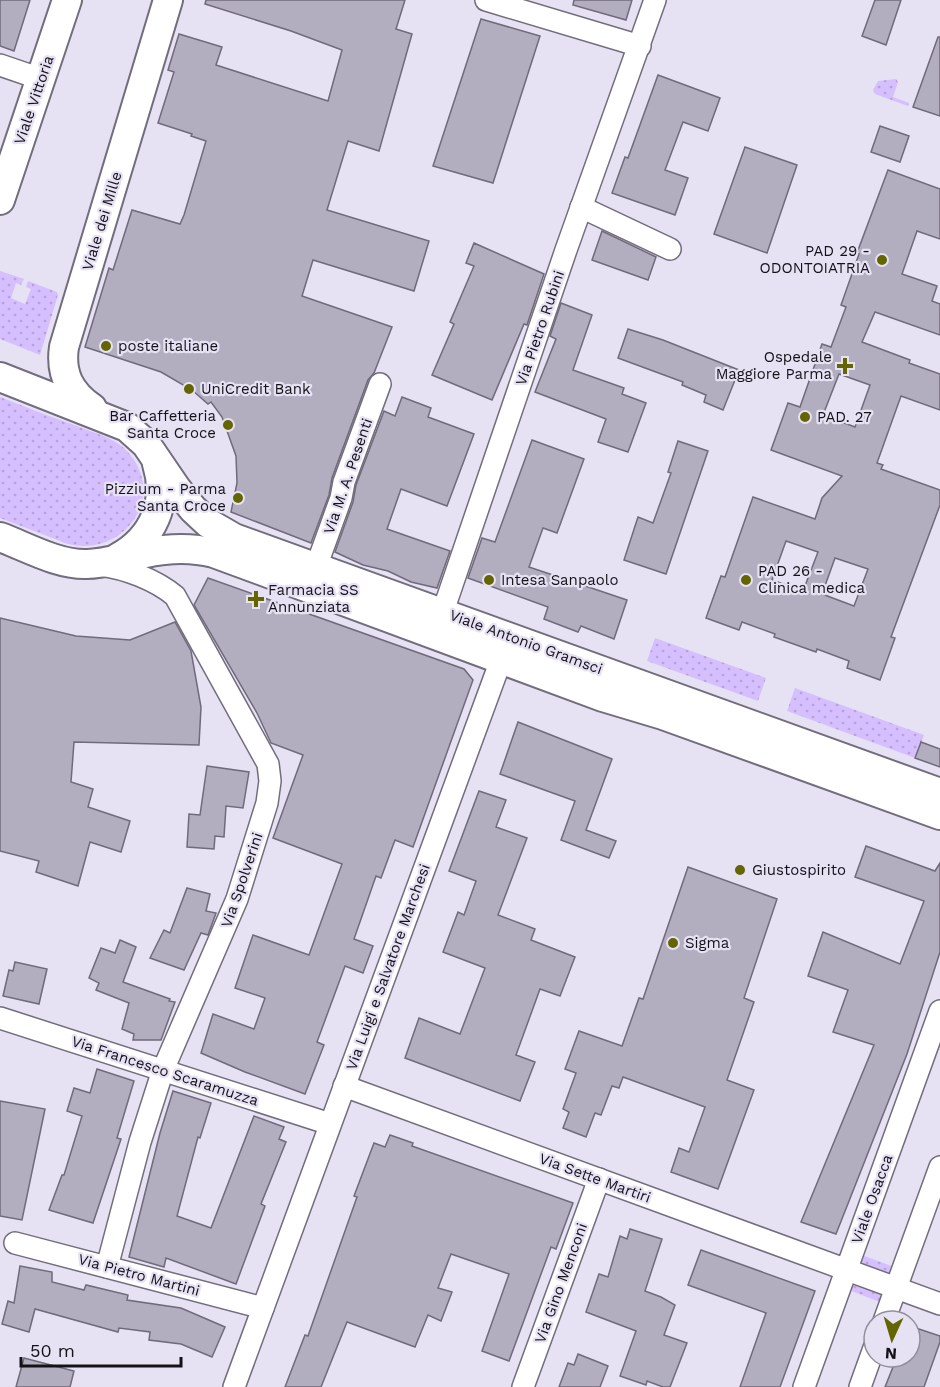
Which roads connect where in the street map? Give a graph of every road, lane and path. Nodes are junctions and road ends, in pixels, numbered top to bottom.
1 (67, 0) edge
2 (168, 0) edge
3 (486, 0) edge
4 (655, 0) edge
5 (640, 46) junction
6 (0, 65) edge
7 (41, 79) junction
8 (0, 200) edge
9 (581, 207) junction
10 (670, 249) dead end
11 (0, 377) edge
12 (380, 384) dead end
13 (115, 421) junction
14 (146, 444) junction
15 (0, 537) edge
16 (96, 563) junction
17 (313, 578) junction
18 (439, 624) junction
19 (501, 660) junction
20 (613, 674) junction
21 (940, 793) edge
22 (940, 815) edge
23 (940, 1011) edge
24 (0, 1018) edge
25 (163, 1070) junction
26 (344, 1086) junction
27 (330, 1124) junction
28 (940, 1167) edge
29 (599, 1179) junction
30 (15, 1243) dead end
31 (107, 1267) junction
32 (846, 1270) junction
33 (896, 1288) junction
34 (940, 1304) edge
35 (263, 1308) junction
36 (888, 1309) edge
37 (866, 1369) edge
38 (234, 1387) edge
39 (523, 1387) edge
40 (804, 1387) edge
41 (860, 1387) edge

1 - 7 main road, Viale Vittoria
2 - 13 main road, Viale dei Mille
3 - 5 street
4 - 5 street, Via Pietro Rubini
5 - 9 street, Via Pietro Rubini
6 - 7 street
7 - 8 main road, Viale Vittoria
9 - 10 street
9 - 18 street, Via Pietro Rubini
11 - 13 main road
12 - 17 street, Via M. A. Pesenti
13 - 14 main road
14 - 16 main road
14 - 17 main road, Viale Antonio Gramsci
15 - 16 main road
16 - 17 main road, Viale Antonio Gramsci
16 - 25 street, Via Spolverini
17 - 18 main road, Viale Antonio Gramsci
18 - 19 main road, Viale Antonio Gramsci
18 - 20 main road, Viale Antonio Gramsci
19 - 20 street
19 - 22 main road, Viale Antonio Gramsci
19 - 26 street, Via Luigi e Salvatore Marchesi
20 - 21 main road, Viale Antonio Gramsci
23 - 32 street, Viale Osacca
24 - 25 street, Via Francesco Scaramuzza
25 - 27 street, Via Francesco Scaramuzza
25 - 31 street, Via Spolverini
26 - 27 street, Via Luigi e Salvatore Marchesi
26 - 29 street, Via Sette Martiri
27 - 35 street, Via Luigi e Salvatore Marchesi
28 - 33 street
29 - 32 street, Via Sette Martiri
29 - 39 street, Via Gino Menconi
30 - 31 street, Via Pietro Martini
31 - 35 street, Via Pietro Martini
32 - 33 street, Via Sette Martiri
32 - 40 street, Viale Osacca
33 - 34 street, Via Sette Martiri
33 - 36 street
35 - 38 street, Via Luigi e Salvatore Marchesi
37 - 41 street

